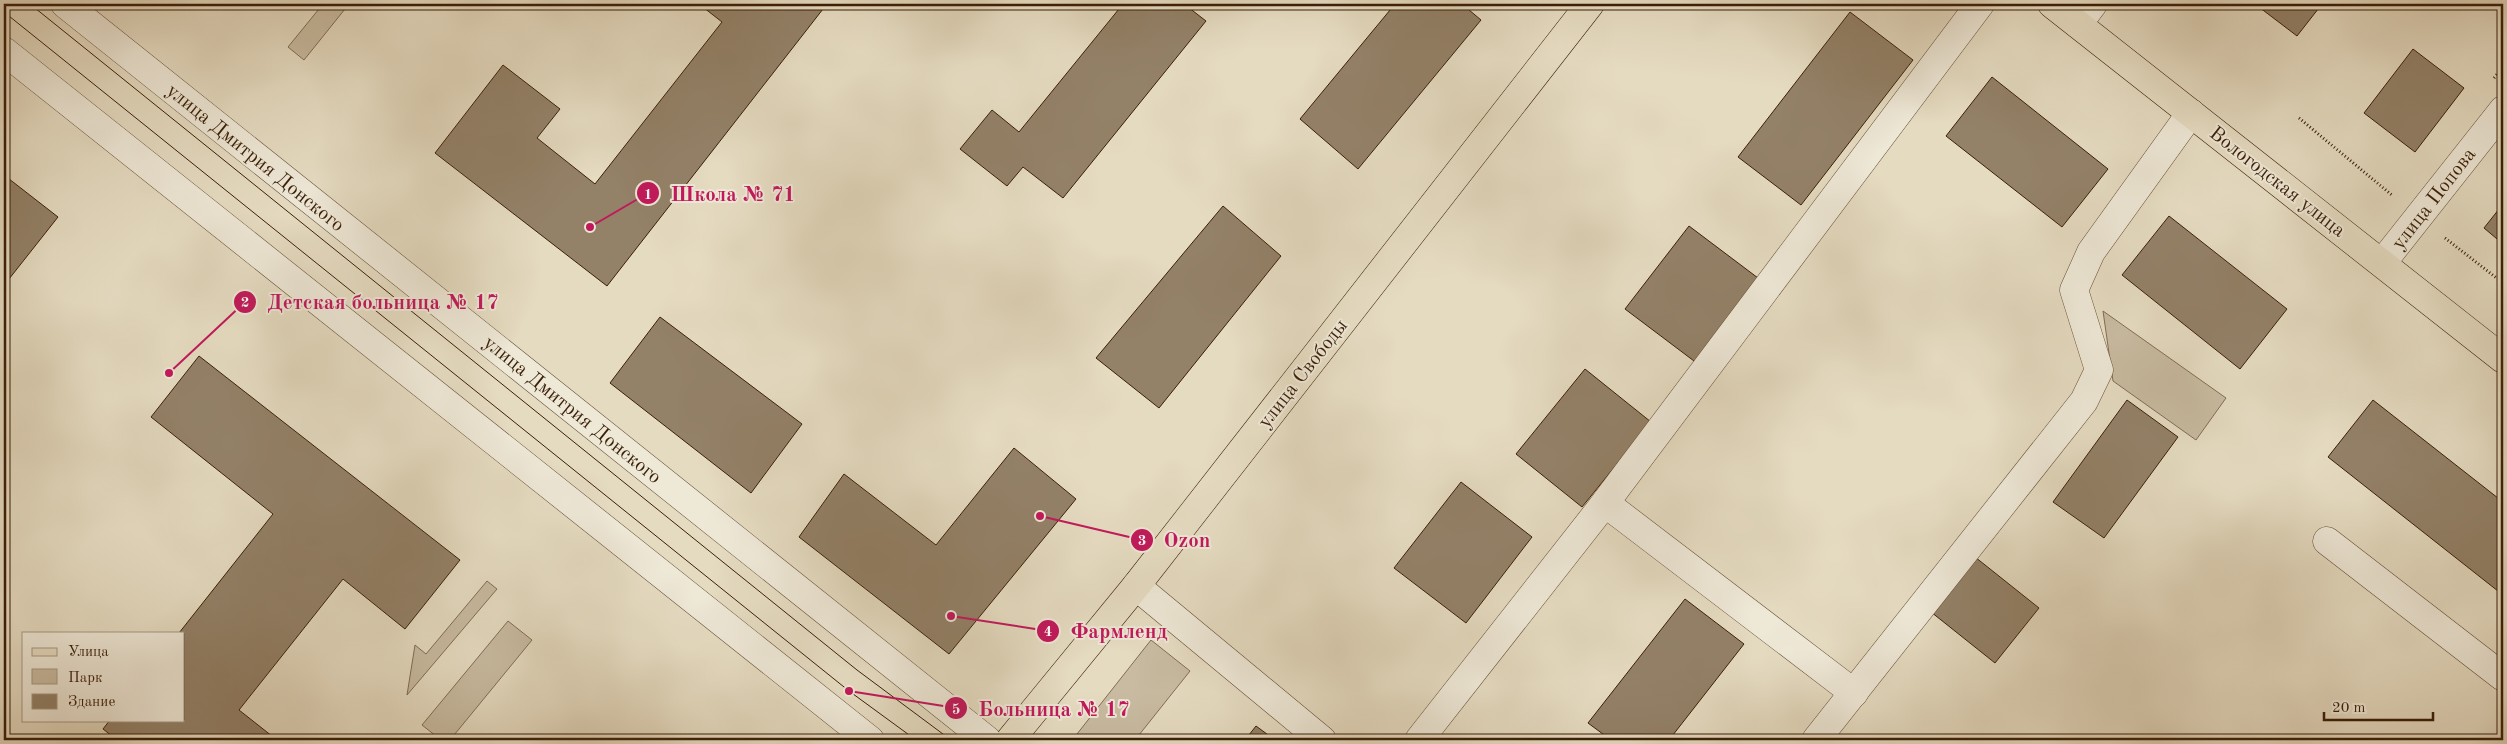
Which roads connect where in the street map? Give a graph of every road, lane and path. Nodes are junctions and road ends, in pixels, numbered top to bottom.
1 (65, 4) edge
2 (1590, 4) edge
3 (1980, 4) edge
4 (2052, 4) edge
5 (2086, 14) edge
6 (4, 51) edge
7 (2503, 110) edge
8 (2191, 113) junction
9 (2382, 263) junction
10 (2503, 359) edge
11 (1605, 503) junction
12 (2327, 541) dead end
13 (1136, 586) junction
14 (2503, 676) edge
15 (1854, 693) junction
16 (870, 740) edge
17 (987, 740) edge
18 (1010, 740) edge
19 (1322, 740) edge
20 (1419, 740) edge
21 (1816, 740) edge

1 - 17 street, улица Дмитрия Донского
2 - 13 main road, улица Свободы
3 - 11 street
4 - 5 main road, Вологодская улица
5 - 8 main road, Вологодская улица
6 - 16 street
7 - 9 street, улица Попова
8 - 9 main road, Вологодская улица
8 - 15 street
9 - 10 main road, Вологодская улица
11 - 15 street
11 - 20 street
12 - 14 street
13 - 18 main road, улица Свободы
13 - 19 street
15 - 21 street

